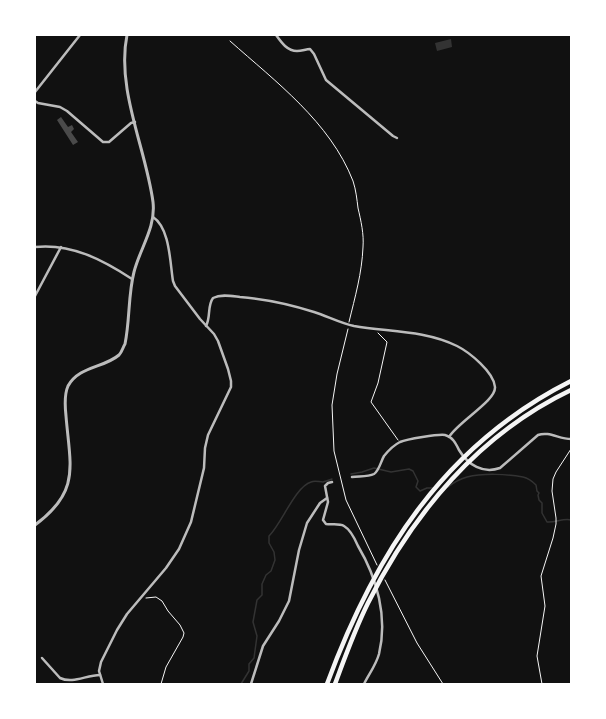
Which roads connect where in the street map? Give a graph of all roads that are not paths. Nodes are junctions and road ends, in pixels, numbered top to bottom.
1 (80, 35) edge
2 (127, 35) edge
3 (276, 35) edge
4 (35, 92) edge
5 (35, 101) edge
6 (135, 122) junction
7 (397, 138) dead end
8 (154, 217) junction
9 (35, 247) edge
10 (61, 247) junction
11 (132, 279) junction
12 (35, 296) edge
13 (206, 326) junction
14 (571, 381) edge
15 (571, 390) edge
16 (449, 437) junction
17 (571, 439) edge
18 (352, 477) dead end
19 (332, 482) dead end
20 (327, 498) junction
21 (35, 525) edge
22 (42, 658) dead end
23 (100, 675) junction
24 (103, 684) edge
25 (251, 684) edge
26 (327, 684) edge
27 (335, 684) edge
28 (364, 684) edge

1 - 4 street
2 - 6 street
3 - 7 street
5 - 6 street
6 - 8 street
8 - 11 street
8 - 13 street
9 - 10 street
10 - 11 street
10 - 12 street
11 - 21 street
13 - 16 street
13 - 23 street
14 - 26 highway
15 - 27 highway
16 - 17 street
16 - 18 street
19 - 20 street
20 - 25 street
20 - 28 street
22 - 23 street
23 - 24 street

